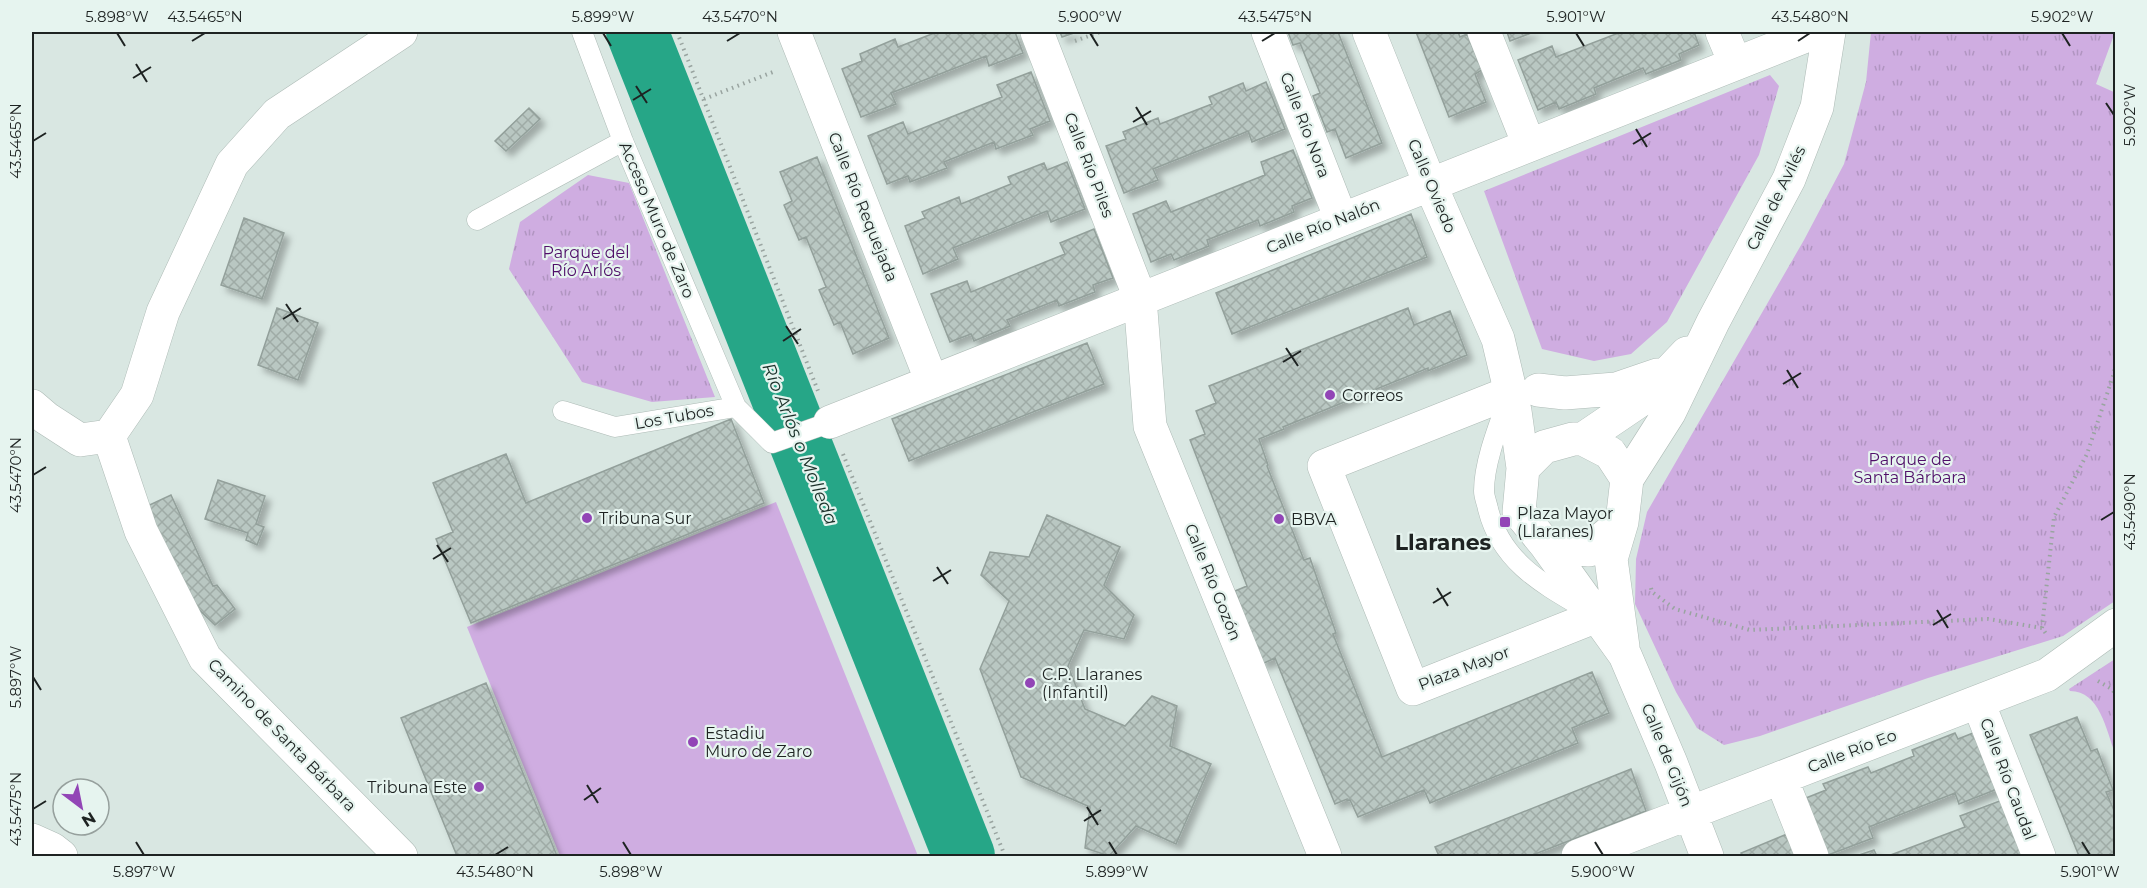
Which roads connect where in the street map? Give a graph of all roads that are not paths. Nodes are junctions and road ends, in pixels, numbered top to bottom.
1 (401, 32) edge
2 (582, 32) edge
3 (1037, 32) edge
4 (1268, 32) edge
5 (1369, 32) edge
6 (1484, 32) edge
7 (1722, 32) edge
8 (1816, 32) edge
9 (1829, 32) edge
10 (799, 46) edge
11 (1735, 63) junction
12 (623, 141) junction
13 (1529, 145) junction
14 (1430, 184) junction
15 (1341, 219) junction
16 (477, 220) dead end
17 (1140, 298) junction
18 (1713, 322) junction
19 (1673, 369) junction
20 (932, 382) junction
21 (1524, 391) junction
22 (32, 406) edge
23 (736, 407) junction
24 (563, 411) dead end
25 (825, 424) joint
26 (109, 436) junction
27 (1578, 439) junction
28 (1523, 468) junction
29 (1627, 479) junction
30 (1623, 522) junction
31 (1546, 545) junction
32 (1598, 616) junction
33 (2115, 625) edge
34 (1625, 655) junction
35 (1978, 702) junction
36 (1781, 778) junction
37 (1691, 813) junction
38 (32, 840) edge
39 (1591, 854) edge
40 (61, 856) edge
41 (401, 856) edge
42 (1325, 856) edge
43 (1707, 856) edge
44 (1812, 856) edge
45 (2039, 856) edge

1 - 26 street
2 - 12 lane, Acceso Muro de Zaro
3 - 17 street, Calle Río Piles
4 - 15 street, Calle Río Nora
5 - 14 street, Calle Oviedo
6 - 13 street
7 - 11 street
8 - 11 street, Calle Río Nalón
9 - 18 street, Calle de Avilés
10 - 20 street, Calle Río Requejada
11 - 13 street, Calle Río Nalón
12 - 16 lane
12 - 23 lane, Acceso Muro de Zaro
13 - 14 street, Calle Río Nalón
14 - 15 street, Calle Río Nalón
14 - 21 street, Calle Oviedo
15 - 17 street, Calle Río Nalón
17 - 20 street, Calle Río Nalón
17 - 42 street, Calle Río Gozón
18 - 19 street, Calle de Avilés
18 - 29 street, Calle de Avilés
19 - 21 street
19 - 27 street, Calle de Avilés
20 - 25 street, Calle Río Nalón
21 - 27 street, Calle Oviedo
21 - 28 street, Calle Oviedo
21 - 32 lane
21 - 32 street, Plaza Mayor
22 - 26 street
23 - 24 lane, Los Tubos
23 - 25 lane, Los Tubos
26 - 41 street, Camino de Santa Bárbara
27 - 28 street
27 - 29 street
28 - 31 street
29 - 30 street
30 - 31 street
30 - 34 street, Calle de Gijón
31 - 32 street, Calle de Gijón
32 - 34 street, Calle de Gijón
33 - 35 street, Calle Río Eo
34 - 37 street, Calle de Gijón
35 - 36 street, Calle Río Eo
35 - 45 street, Calle Río Caudal
36 - 37 street, Calle Río Eo
36 - 44 street
37 - 39 street, Calle Río Eo
37 - 43 street, Calle de Gijón
38 - 40 street

